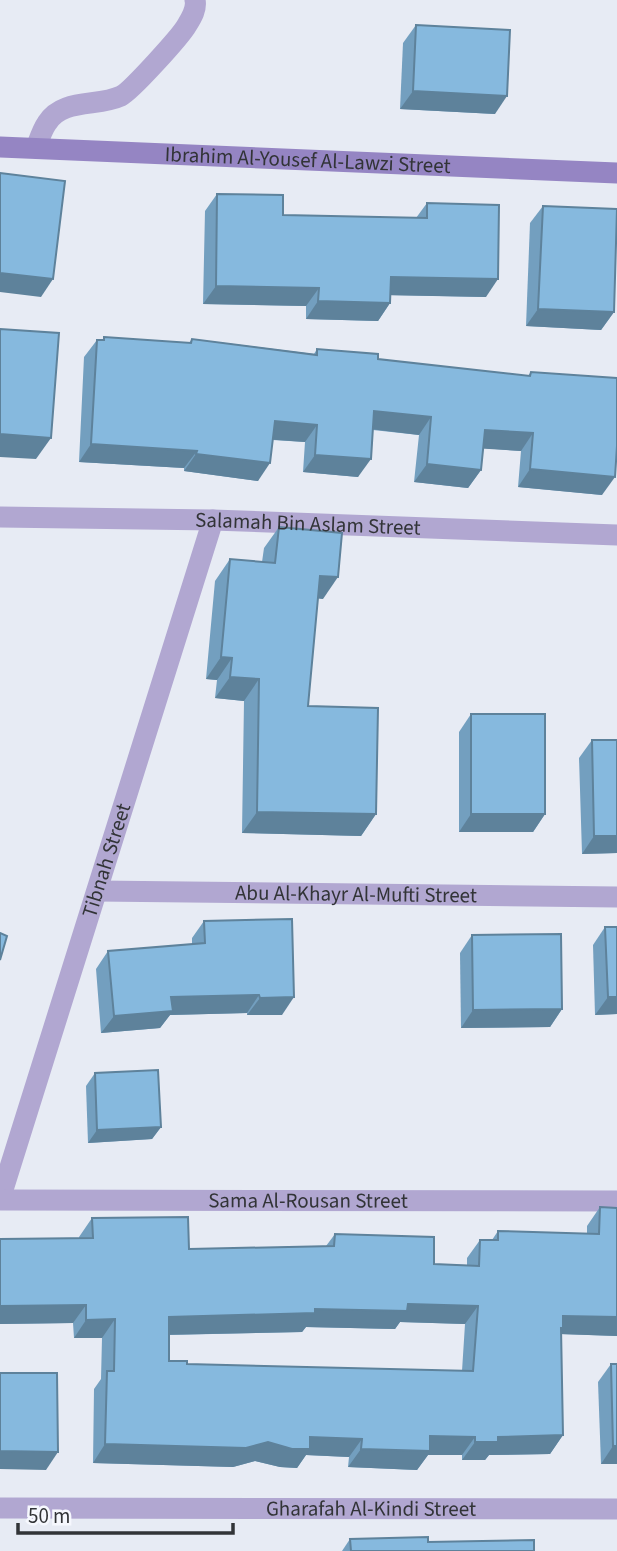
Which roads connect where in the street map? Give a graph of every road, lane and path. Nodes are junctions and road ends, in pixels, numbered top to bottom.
1 (195, 0) edge
2 (0, 146) edge
3 (36, 148) junction
4 (617, 173) edge
5 (0, 517) edge
6 (214, 520) junction
7 (617, 536) edge
8 (97, 891) junction
9 (617, 897) edge
10 (0, 1200) edge
11 (617, 1201) edge
12 (0, 1508) edge
13 (617, 1509) edge

1 - 3 street
2 - 3 street, Ibrahim Al-Yousef Al-Lawzi Street
3 - 4 street, Ibrahim Al-Yousef Al-Lawzi Street
5 - 6 street, Salamah Bin Aslam Street
6 - 7 street, Salamah Bin Aslam Street
6 - 8 street, Tibnah Street
8 - 9 street, Abu Al-Khayr Al-Mufti Street
8 - 10 street, Tibnah Street
10 - 11 street, Sama Al-Rousan Street
12 - 13 street, Gharafah Al-Kindi Street

